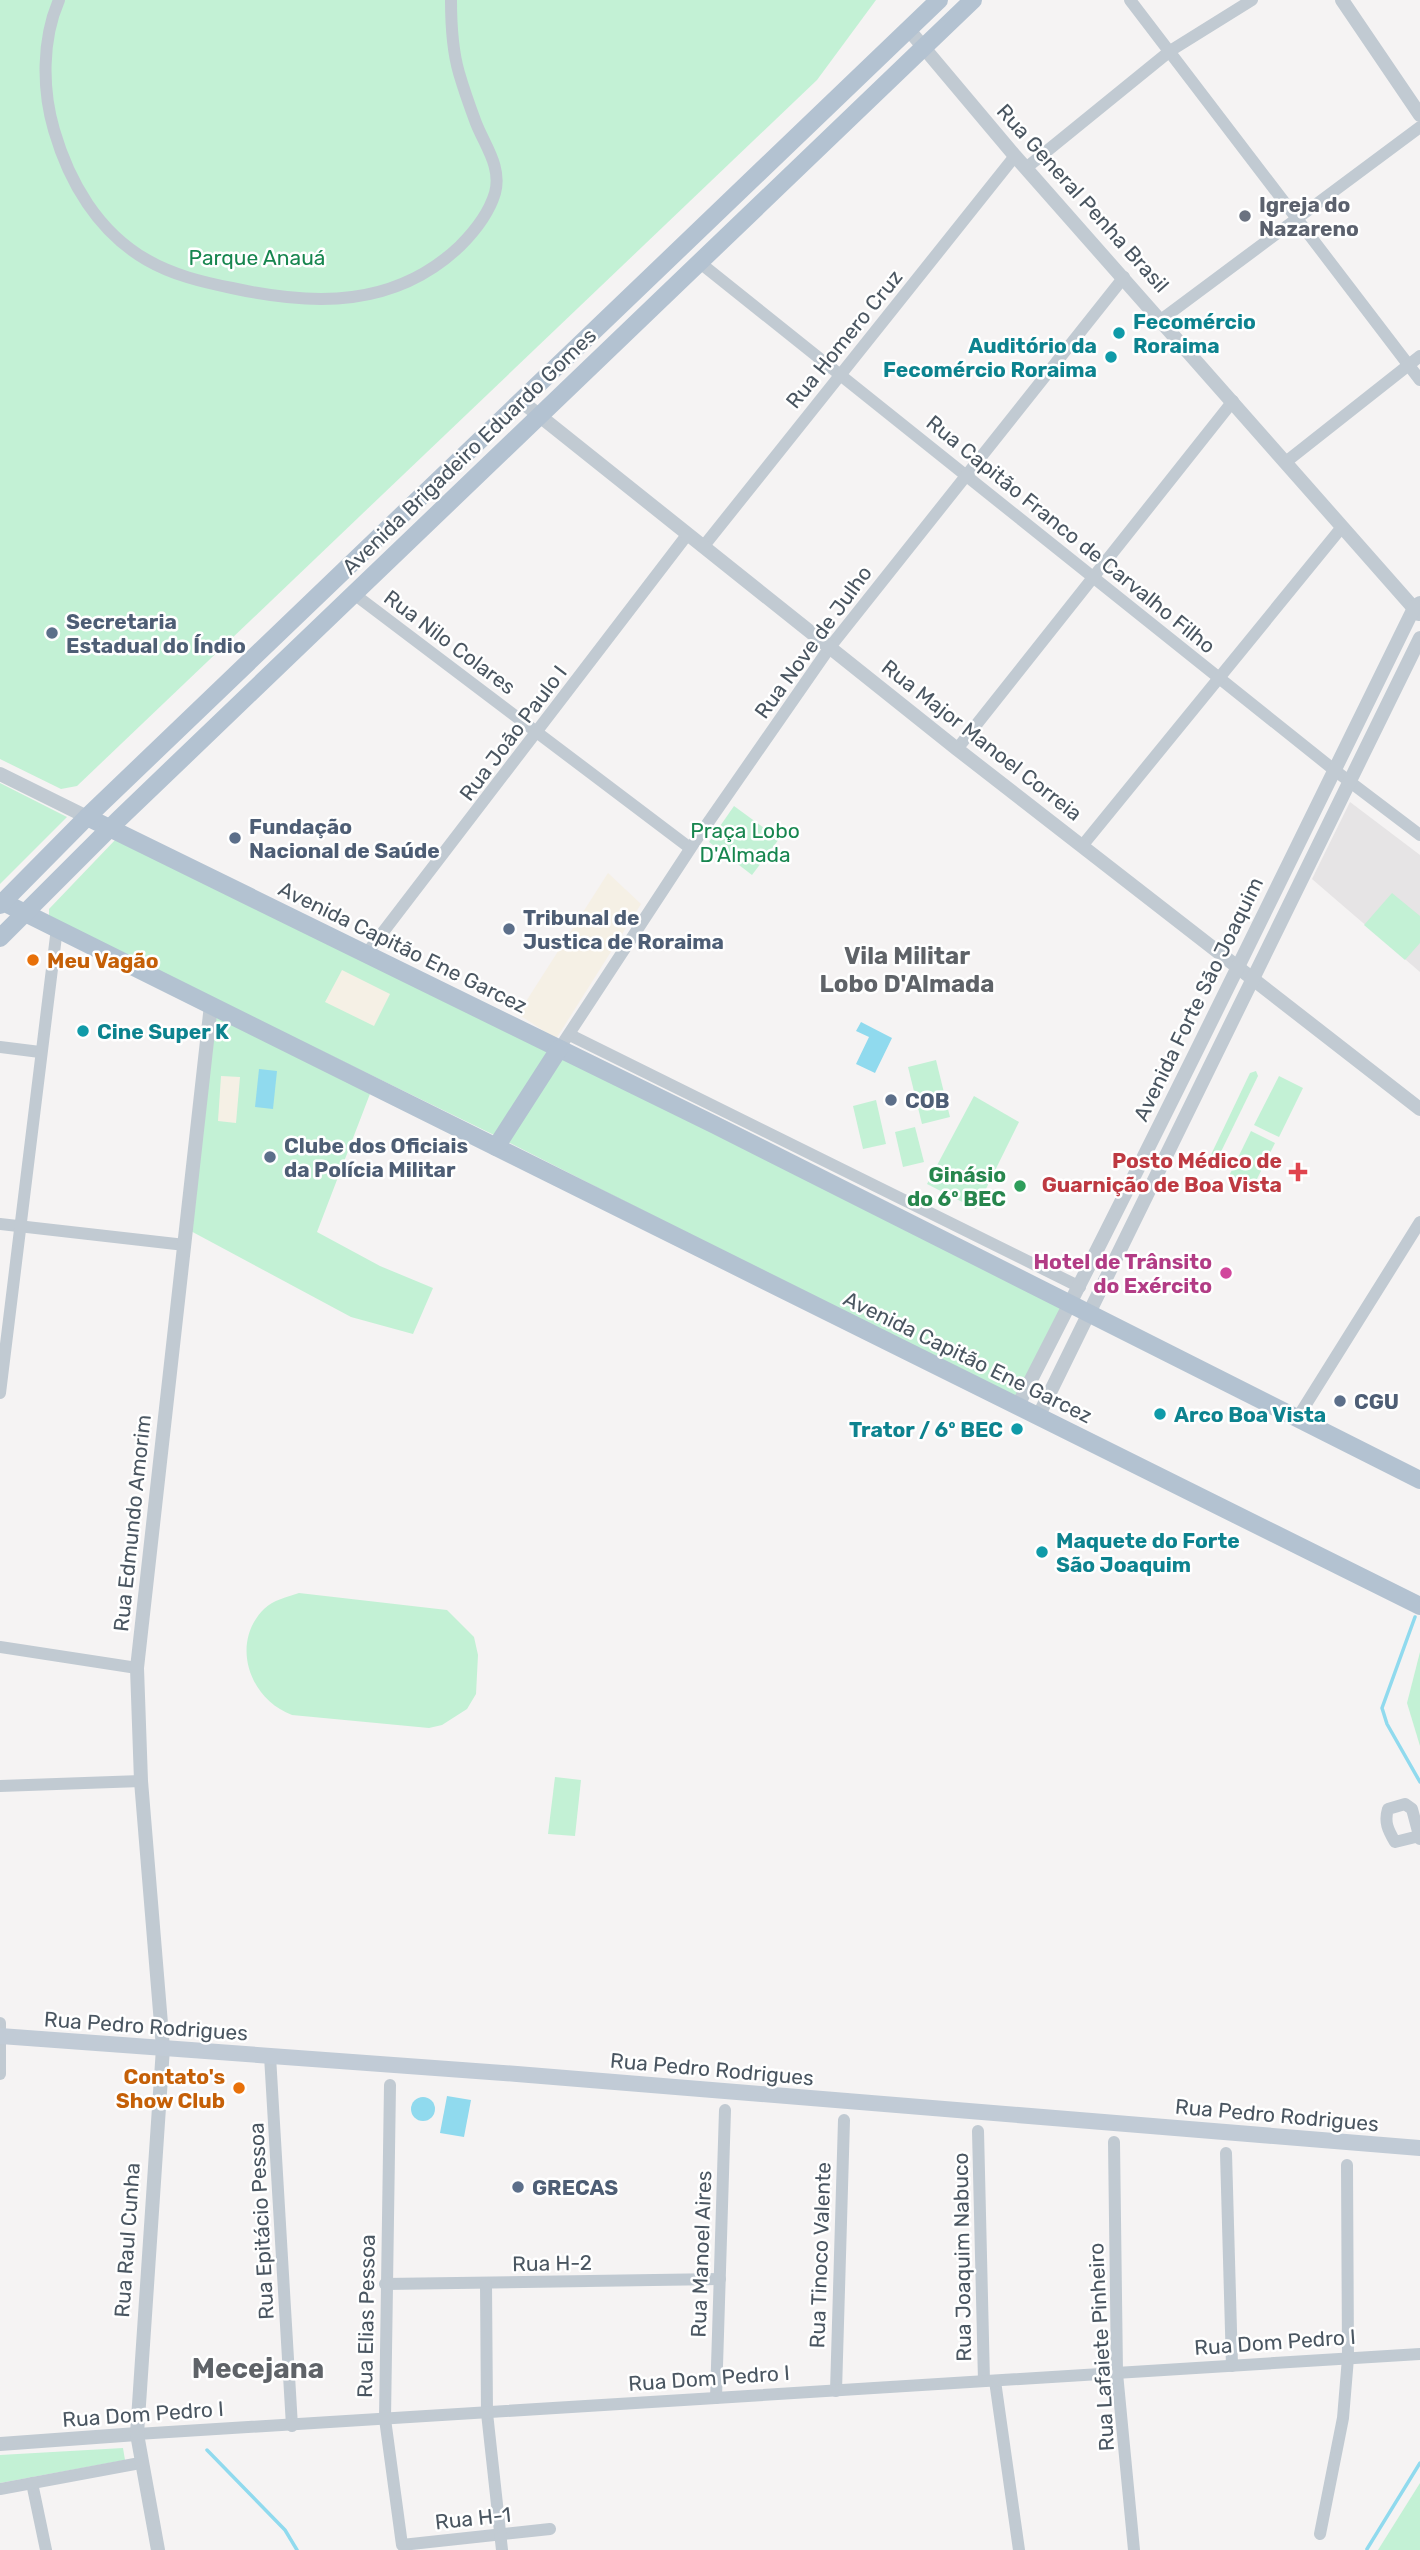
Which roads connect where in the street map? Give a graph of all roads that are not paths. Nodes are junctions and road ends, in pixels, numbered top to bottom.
1 (59, 0) edge
2 (452, 0) edge
3 (939, 0) edge
4 (973, 0) edge
5 (1130, 0) edge
6 (1252, 0) edge
7 (1342, 0) edge
8 (909, 30) junction
9 (924, 47) junction
10 (1170, 51) junction
11 (1420, 115) edge
12 (1420, 127) edge
13 (1015, 156) junction
14 (1026, 168) junction
15 (1297, 218) junction
16 (699, 262) junction
17 (1124, 277) junction
18 (1162, 319) junction
19 (1420, 356) edge
20 (1408, 365) junction
21 (841, 374) junction
22 (1420, 380) edge
23 (521, 401) junction
24 (1233, 401) junction
25 (538, 416) junction
26 (1287, 461) junction
27 (967, 475) junction
28 (1342, 527) junction
29 (687, 535) junction
30 (704, 547) junction
31 (1095, 578) junction
32 (354, 594) junction
33 (1418, 609) edge
34 (1420, 638) edge
35 (830, 647) junction
36 (1220, 678) junction
37 (537, 732) junction
38 (957, 749) junction
39 (1333, 769) junction
40 (0, 774) edge
41 (1349, 781) junction
42 (86, 817) junction
43 (110, 828) junction
44 (1420, 835) edge
45 (1082, 846) junction
46 (690, 848) junction
47 (1, 903) edge
48 (26, 912) junction
49 (57, 928) junction
50 (0, 938) edge
51 (367, 953) junction
52 (1237, 965) junction
53 (1255, 978) junction
54 (211, 1005) junction
55 (565, 1042) junction
56 (0, 1047) edge
57 (40, 1052) junction
58 (1167, 1108) junction
59 (1420, 1109) edge
60 (1185, 1116) junction
61 (496, 1147) junction
62 (1420, 1222) edge
63 (0, 1224) edge
64 (21, 1226) junction
65 (185, 1245) junction
66 (1094, 1258) junction
67 (1111, 1267) junction
68 (1075, 1295) junction
69 (1088, 1313) junction
70 (0, 1393) edge
71 (1017, 1407) junction
72 (1038, 1417) junction
73 (1298, 1417) junction
74 (1420, 1480) edge
75 (1420, 1606) edge
76 (0, 1647) edge
77 (137, 1668) junction
78 (141, 1781) junction
79 (0, 1786) edge
80 (0, 2023) edge
81 (0, 2036) edge
82 (163, 2048) junction
83 (270, 2056) junction
84 (0, 2074) edge
85 (390, 2085) dead end
86 (724, 2110) dead end
87 (844, 2120) dead end
88 (978, 2131) dead end
89 (1114, 2142) dead end
90 (1420, 2148) edge
91 (1226, 2152) dead end
92 (1347, 2165) dead end
93 (720, 2279) junction
94 (385, 2284) junction
95 (486, 2284) junction
96 (1420, 2354) edge
97 (1348, 2358) junction
98 (1232, 2366) junction
99 (1117, 2373) junction
100 (989, 2381) junction
101 (836, 2391) junction
102 (716, 2398) junction
103 (487, 2413) junction
104 (384, 2419) junction
105 (292, 2426) junction
106 (137, 2434) junction
107 (0, 2444) edge
108 (140, 2463) junction
109 (33, 2483) junction
110 (0, 2489) edge
111 (550, 2529) dead end
112 (500, 2534) junction
113 (1320, 2534) dead end
114 (401, 2545) joint
115 (46, 2550) edge
116 (158, 2550) edge
117 (502, 2550) edge
118 (1019, 2550) edge
119 (1134, 2550) edge

1 - 2 street
3 - 8 main road, Avenida Brigadeiro Eduardo Gomes
4 - 9 main road, Avenida Brigadeiro Eduardo Gomes
5 - 10 street
6 - 10 street
7 - 11 street
8 - 9 street, Rua General Penha Brasil
8 - 23 main road, Avenida Brigadeiro Eduardo Gomes
9 - 13 street, Rua General Penha Brasil
9 - 16 main road, Avenida Brigadeiro Eduardo Gomes
10 - 14 street
10 - 15 street
12 - 15 street
13 - 14 street, Rua General Penha Brasil
13 - 21 street, Rua Homero Cruz
14 - 17 street, Rua General Penha Brasil
15 - 18 street
15 - 20 street
16 - 21 street, Rua Capitão Franco de Carvalho Filho
16 - 25 main road, Avenida Brigadeiro Eduardo Gomes
17 - 18 street, Rua General Penha Brasil
17 - 27 street, Rua Nove de Julho
18 - 24 street, Rua General Penha Brasil
19 - 20 street
20 - 22 street
20 - 26 street
21 - 27 street, Rua Capitão Franco de Carvalho Filho
21 - 30 street, Rua Homero Cruz
23 - 25 street, Rua Major Manoel Correia
23 - 42 main road, Avenida Brigadeiro Eduardo Gomes
24 - 26 street, Rua General Penha Brasil
24 - 31 street
25 - 29 street, Rua Major Manoel Correia
25 - 32 main road, Avenida Brigadeiro Eduardo Gomes
26 - 28 street, Rua General Penha Brasil
27 - 31 street, Rua Capitão Franco de Carvalho Filho
27 - 35 street, Rua Nove de Julho
28 - 33 street, Rua General Penha Brasil
28 - 36 street
29 - 30 street, Rua Major Manoel Correia
29 - 37 street, Rua João Paulo I
30 - 35 street, Rua Major Manoel Correia
31 - 36 street, Rua Capitão Franco de Carvalho Filho
31 - 38 street
32 - 37 street, Rua Nilo Colares
32 - 43 main road, Avenida Brigadeiro Eduardo Gomes
33 - 39 street, Avenida Forte São Joaquim
34 - 41 street, Avenida Forte São Joaquim
35 - 38 street, Rua Major Manoel Correia
35 - 46 street, Rua Nove de Julho
36 - 39 street, Rua Capitão Franco de Carvalho Filho
36 - 45 street
37 - 46 street, Rua Nilo Colares
37 - 51 street, Rua João Paulo I
38 - 45 street, Rua Major Manoel Correia
39 - 41 street, Rua Capitão Franco de Carvalho Filho
39 - 52 street, Avenida Forte São Joaquim
40 - 42 street, Avenida Capitão Ene Garcez
41 - 44 street, Rua Capitão Franco de Carvalho Filho
41 - 53 street, Avenida Forte São Joaquim
42 - 43 main road, Avenida Capitão Ene Garcez
42 - 47 main road, Avenida Brigadeiro Eduardo Gomes
43 - 48 main road, Avenida Brigadeiro Eduardo Gomes
43 - 51 main road, Avenida Capitão Ene Garcez
45 - 52 street, Rua Major Manoel Correia
46 - 55 street, Rua Nove de Julho
47 - 48 main road, Avenida Capitão Ene Garcez
48 - 49 main road, Avenida Capitão Ene Garcez
48 - 50 main road, Avenida Brigadeiro Eduardo Gomes
49 - 54 main road, Avenida Capitão Ene Garcez
49 - 57 street
51 - 55 main road, Avenida Capitão Ene Garcez
52 - 53 street, Rua Major Manoel Correia
52 - 58 street, Avenida Forte São Joaquim
53 - 59 street, Rua Major Manoel Correia
53 - 60 street, Avenida Forte São Joaquim
54 - 61 main road, Avenida Capitão Ene Garcez
54 - 65 street, Rua Edmundo Amorim
55 - 61 main road
55 - 68 main road, Avenida Capitão Ene Garcez
56 - 57 street
57 - 64 street
58 - 60 street
58 - 66 street, Avenida Forte São Joaquim
60 - 67 street, Avenida Forte São Joaquim
61 - 71 main road, Avenida Capitão Ene Garcez
62 - 73 street
63 - 64 street
64 - 65 street
64 - 70 street
65 - 77 street, Rua Edmundo Amorim
66 - 67 street
66 - 68 street, Avenida Forte São Joaquim
67 - 69 street, Avenida Forte São Joaquim
68 - 69 main road, Avenida Capitão Ene Garcez
68 - 71 street, Avenida Forte São Joaquim
69 - 72 street, Avenida Forte São Joaquim
69 - 73 main road, Avenida Capitão Ene Garcez
71 - 72 main road, Avenida Capitão Ene Garcez
72 - 75 main road, Avenida Capitão Ene Garcez
73 - 74 main road, Avenida Capitão Ene Garcez
76 - 77 street
77 - 78 street, Rua Edmundo Amorim
78 - 79 street
78 - 82 street, Rua Edmundo Amorim
80 - 81 street
81 - 82 main road, Rua Pedro Rodrigues
81 - 84 street
82 - 83 main road, Rua Pedro Rodrigues
82 - 106 street, Rua Raul Cunha
83 - 90 main road, Rua Pedro Rodrigues
83 - 105 street, Rua Epitácio Pessoa
85 - 94 street, Rua Elias Pessoa
86 - 93 street, Rua Manoel Aires
87 - 101 street, Rua Tinoco Valente
88 - 100 street, Rua Joaquim Nabuco
89 - 99 street, Rua Lafaiete Pinheiro
91 - 98 street
92 - 97 street
93 - 95 street, Rua H-2
93 - 102 street, Rua Manoel Aires
94 - 95 street, Rua H-2
94 - 104 street, Rua Elias Pessoa
95 - 103 street
96 - 97 street, Rua Dom Pedro I
97 - 98 street, Rua Dom Pedro I
97 - 113 street
98 - 99 street, Rua Dom Pedro I
99 - 100 street, Rua Dom Pedro I
99 - 119 street, Rua Lafaiete Pinheiro
100 - 101 street, Rua Dom Pedro I
100 - 118 street, Rua Joaquim Nabuco
101 - 102 street, Rua Dom Pedro I
102 - 103 street, Rua Dom Pedro I
103 - 104 street, Rua Dom Pedro I
103 - 112 street
104 - 105 street, Rua Dom Pedro I
104 - 114 street, Rua Elias Pessoa
105 - 106 street, Rua Dom Pedro I
106 - 107 street, Rua Dom Pedro I
106 - 108 street, Rua Raul Cunha
108 - 109 street
108 - 116 street, Rua Raul Cunha
109 - 110 street
109 - 115 street
111 - 112 street, Rua H-1
112 - 114 street, Rua H-1
112 - 117 street

